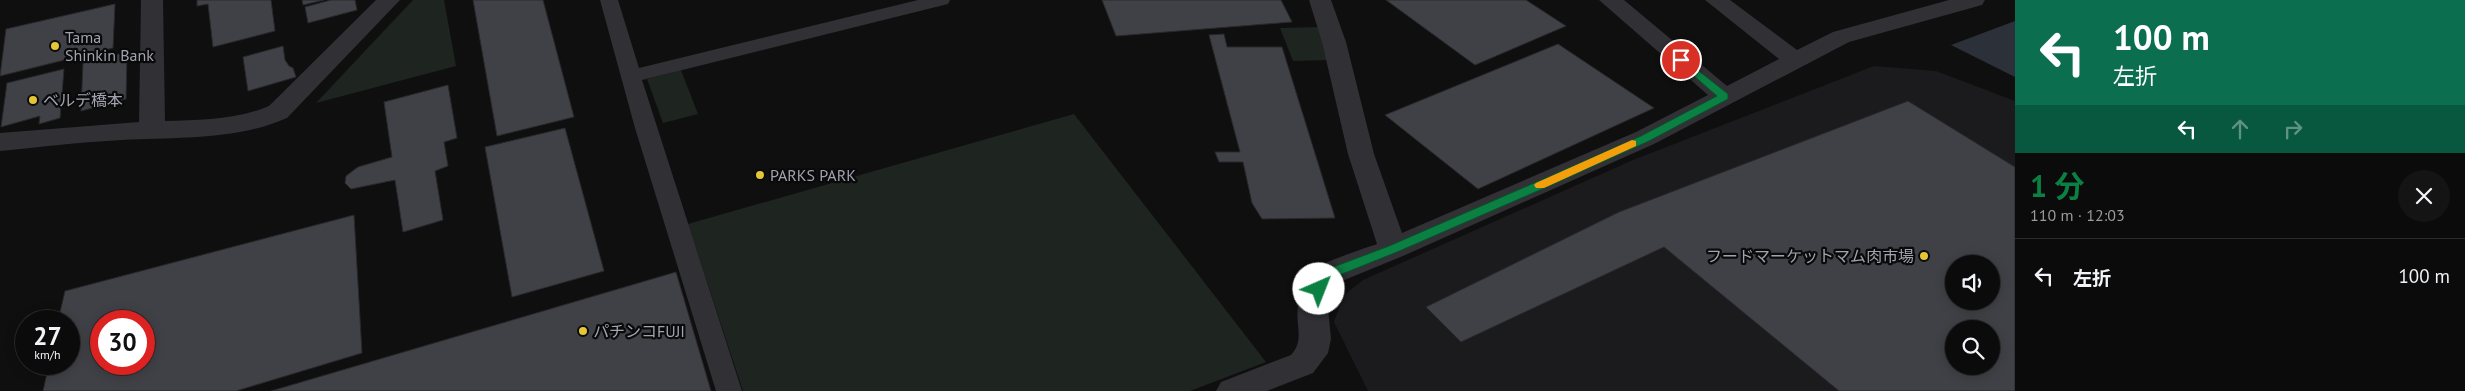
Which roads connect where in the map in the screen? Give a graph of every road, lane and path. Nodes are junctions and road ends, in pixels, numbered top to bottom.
1 (152, 0) edge
2 (389, 0) edge
3 (609, 0) edge
4 (941, 0) edge
5 (1320, 0) edge
6 (1610, 0) edge
7 (1716, 0) edge
8 (1974, 0) edge
9 (1795, 60) junction
10 (632, 76) junction
11 (1724, 96) junction
12 (152, 130) junction
13 (0, 142) edge
14 (1393, 249) junction
15 (729, 391) edge
16 (1232, 391) edge

1 - 12 street
2 - 12 street
3 - 10 lane
4 - 10 lane
5 - 14 street
6 - 11 street
7 - 9 street
8 - 9 street
9 - 11 street
10 - 15 lane
11 - 14 street
12 - 13 street
14 - 16 street

